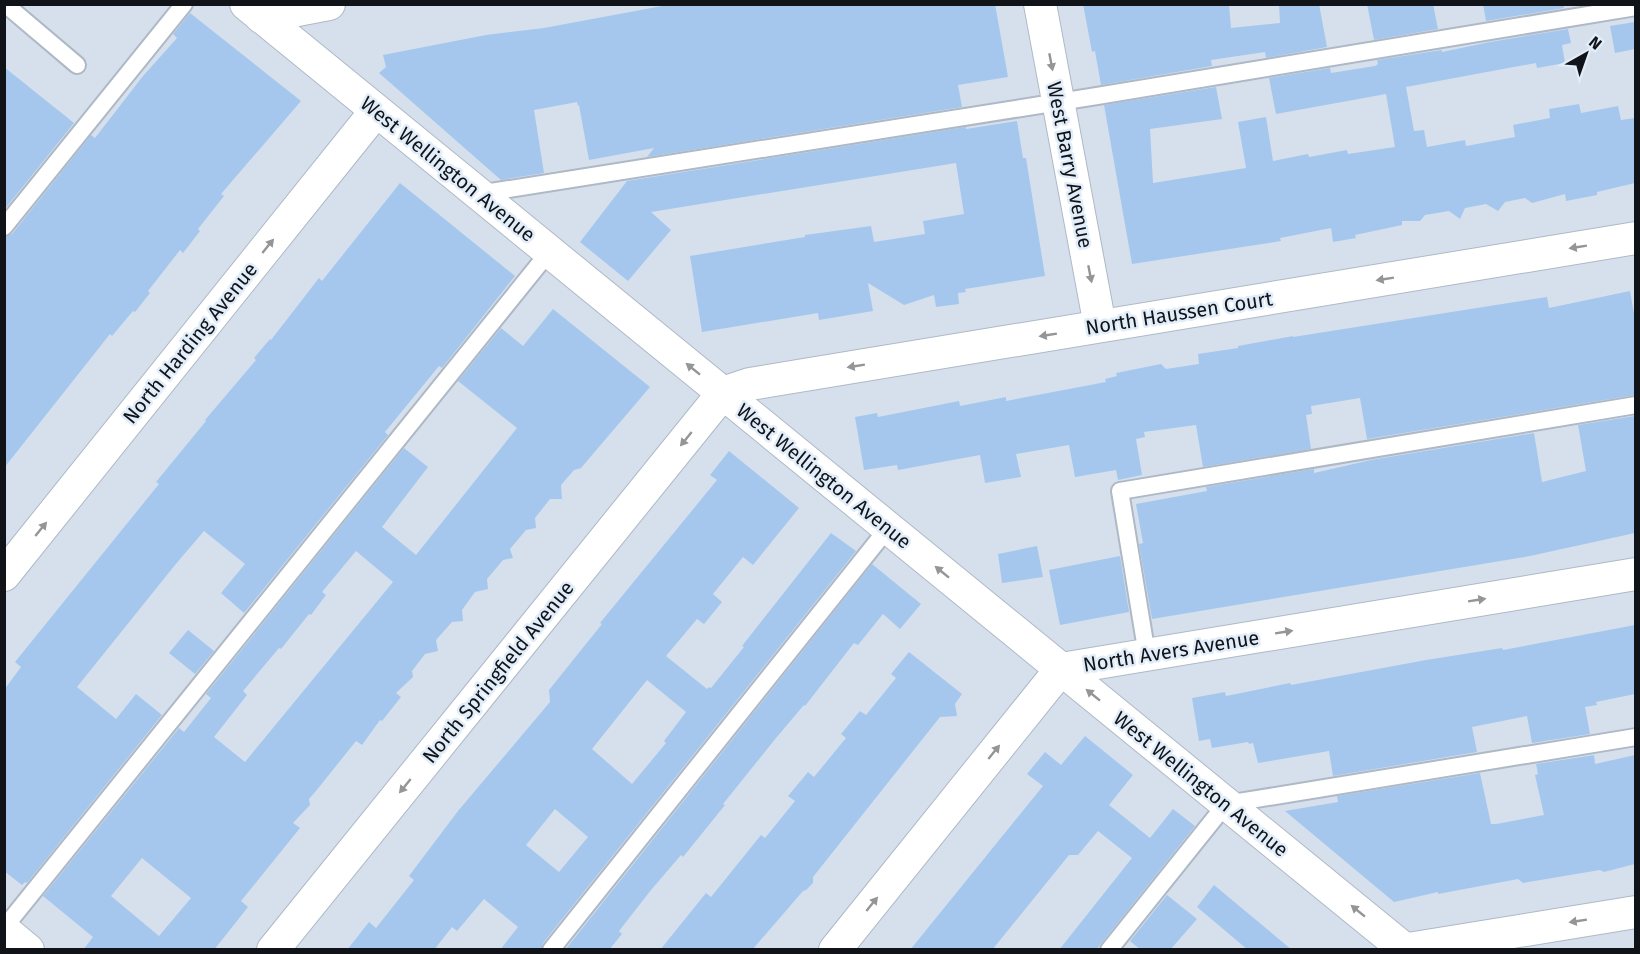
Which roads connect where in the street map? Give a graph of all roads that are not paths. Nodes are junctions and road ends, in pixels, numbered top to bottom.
1 (5, 4) edge
2 (184, 4) edge
3 (329, 4) edge
4 (1040, 4) edge
5 (1635, 6) edge
6 (253, 11) edge
7 (77, 65) dead end
8 (1058, 102) junction
9 (376, 111) junction
10 (478, 194) junction
11 (4, 227) edge
12 (1635, 238) edge
13 (549, 252) junction
14 (1100, 326) junction
15 (723, 393) junction
16 (1635, 405) edge
17 (888, 528) junction
18 (1635, 574) edge
19 (4, 575) edge
20 (1147, 655) junction
21 (1061, 669) junction
22 (1635, 737) edge
23 (1226, 804) junction
24 (1635, 912) edge
25 (4, 929) edge
26 (1403, 949) edge
27 (28, 950) edge
28 (273, 950) edge
29 (551, 950) edge
30 (835, 950) edge
31 (1109, 950) edge

1 - 7 lane
2 - 11 lane
3 - 6 street
4 -> 8 street, West Barry Avenue
5 - 8 lane
6 - 9 street, West Wellington Avenue
8 - 10 lane
8 -> 14 street, West Barry Avenue
9 - 10 street, West Wellington Avenue
19 -> 9 street, North Harding Avenue
10 - 13 street, West Wellington Avenue
12 -> 14 street, North Haussen Court
15 -> 13 street, West Wellington Avenue
13 - 25 lane
14 -> 15 street, North Haussen Court
15 - 17 street, West Wellington Avenue
15 -> 28 street, North Springfield Avenue
16 - 20 lane
21 -> 17 street, West Wellington Avenue
17 - 29 lane
20 -> 18 street, North Avers Avenue
20 - 21 street, North Avers Avenue
23 -> 21 street, West Wellington Avenue
30 -> 21 street, North Avers Avenue
22 - 23 lane
26 -> 23 street, West Wellington Avenue
23 - 31 lane
24 -> 26 street
25 - 27 street

